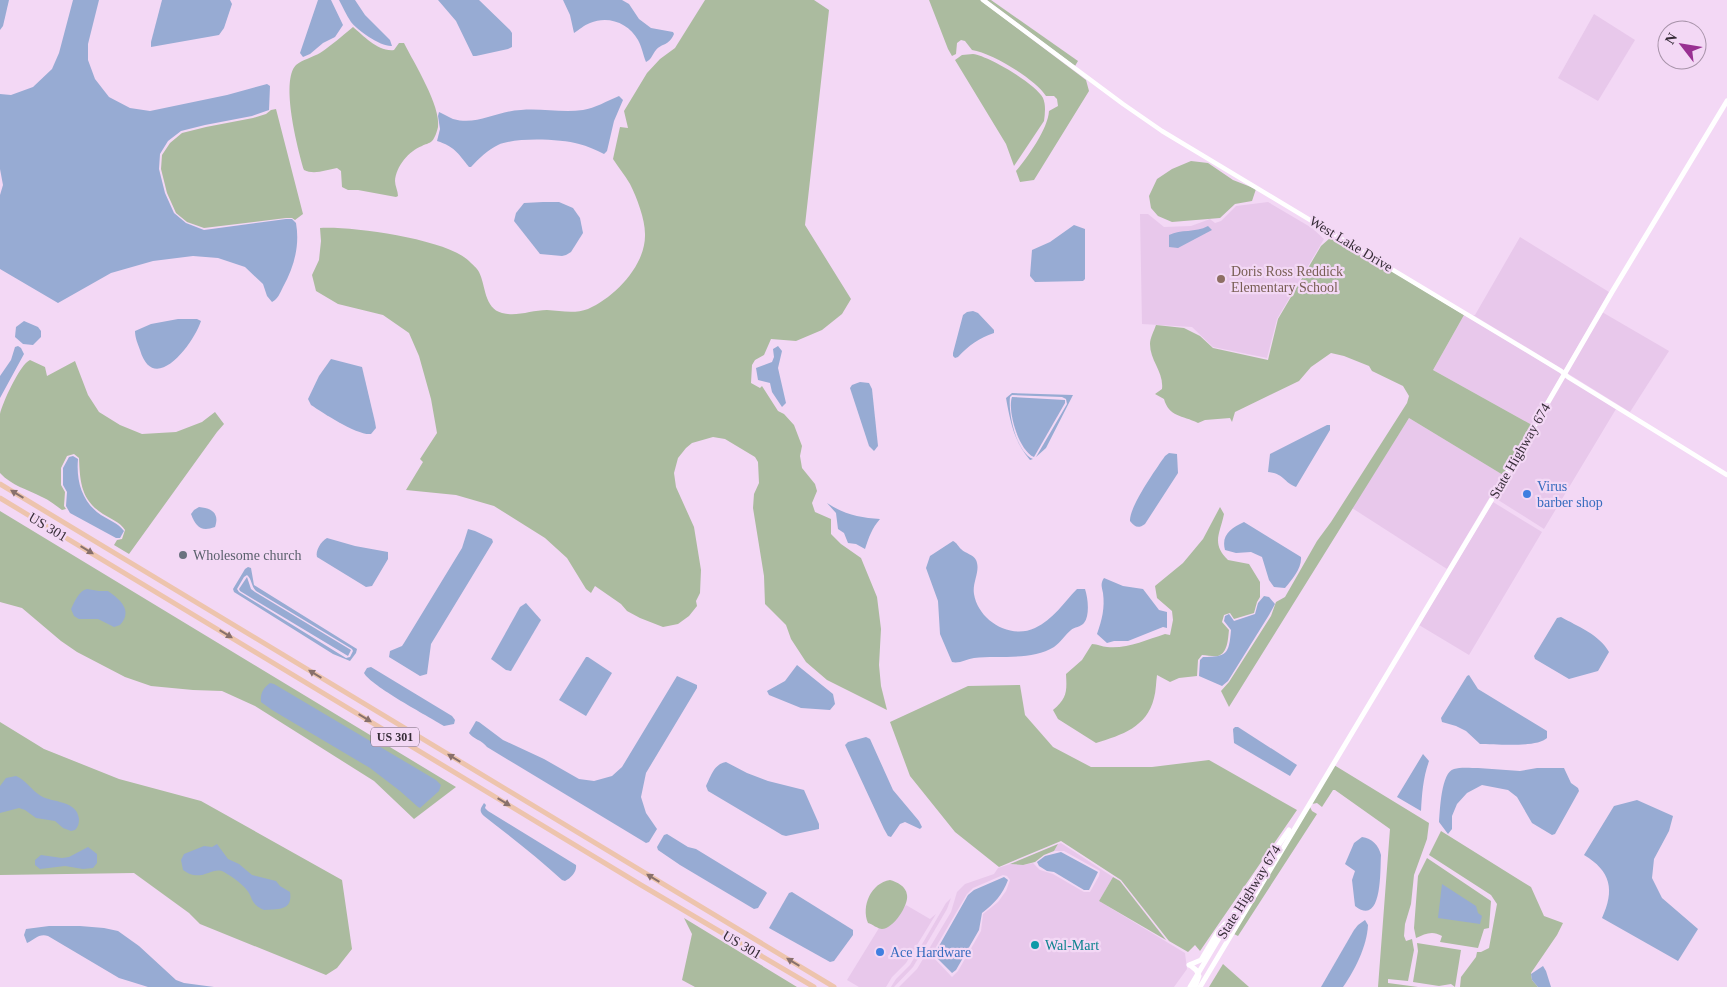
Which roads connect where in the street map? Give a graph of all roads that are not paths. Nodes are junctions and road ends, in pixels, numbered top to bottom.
1 (983, 0) edge
2 (1727, 101) edge
3 (1564, 374) junction
4 (1727, 475) edge
5 (0, 484) edge
6 (0, 498) edge
7 (406, 729) junction
8 (400, 740) junction
9 (1312, 800) junction
10 (1232, 918) junction
11 (1189, 964) junction
12 (1198, 974) junction
13 (1194, 980) junction
14 (814, 987) edge
15 (834, 987) edge
16 (1190, 987) edge
17 (1195, 987) edge
18 (1200, 987) edge

1 - 3 street, West Lake Drive
2 - 3 main road, State Highway 674
3 - 4 street, West Lake Drive
3 - 9 main road, State Highway 674
7 -> 5 main road, US 301
6 -> 8 main road, US 301 / US 301
7 - 8 main road
15 -> 7 main road, US 301
8 -> 14 main road, US 301 / US 301
9 - 10 main road, State Highway 674
9 - 18 main road, State Highway 674
10 - 11 main road
10 - 12 main road, State Highway 674
11 - 12 main road
11 - 13 main road
12 - 13 main road, State Highway 674
12 - 17 main road
13 - 16 main road, State Highway 674

